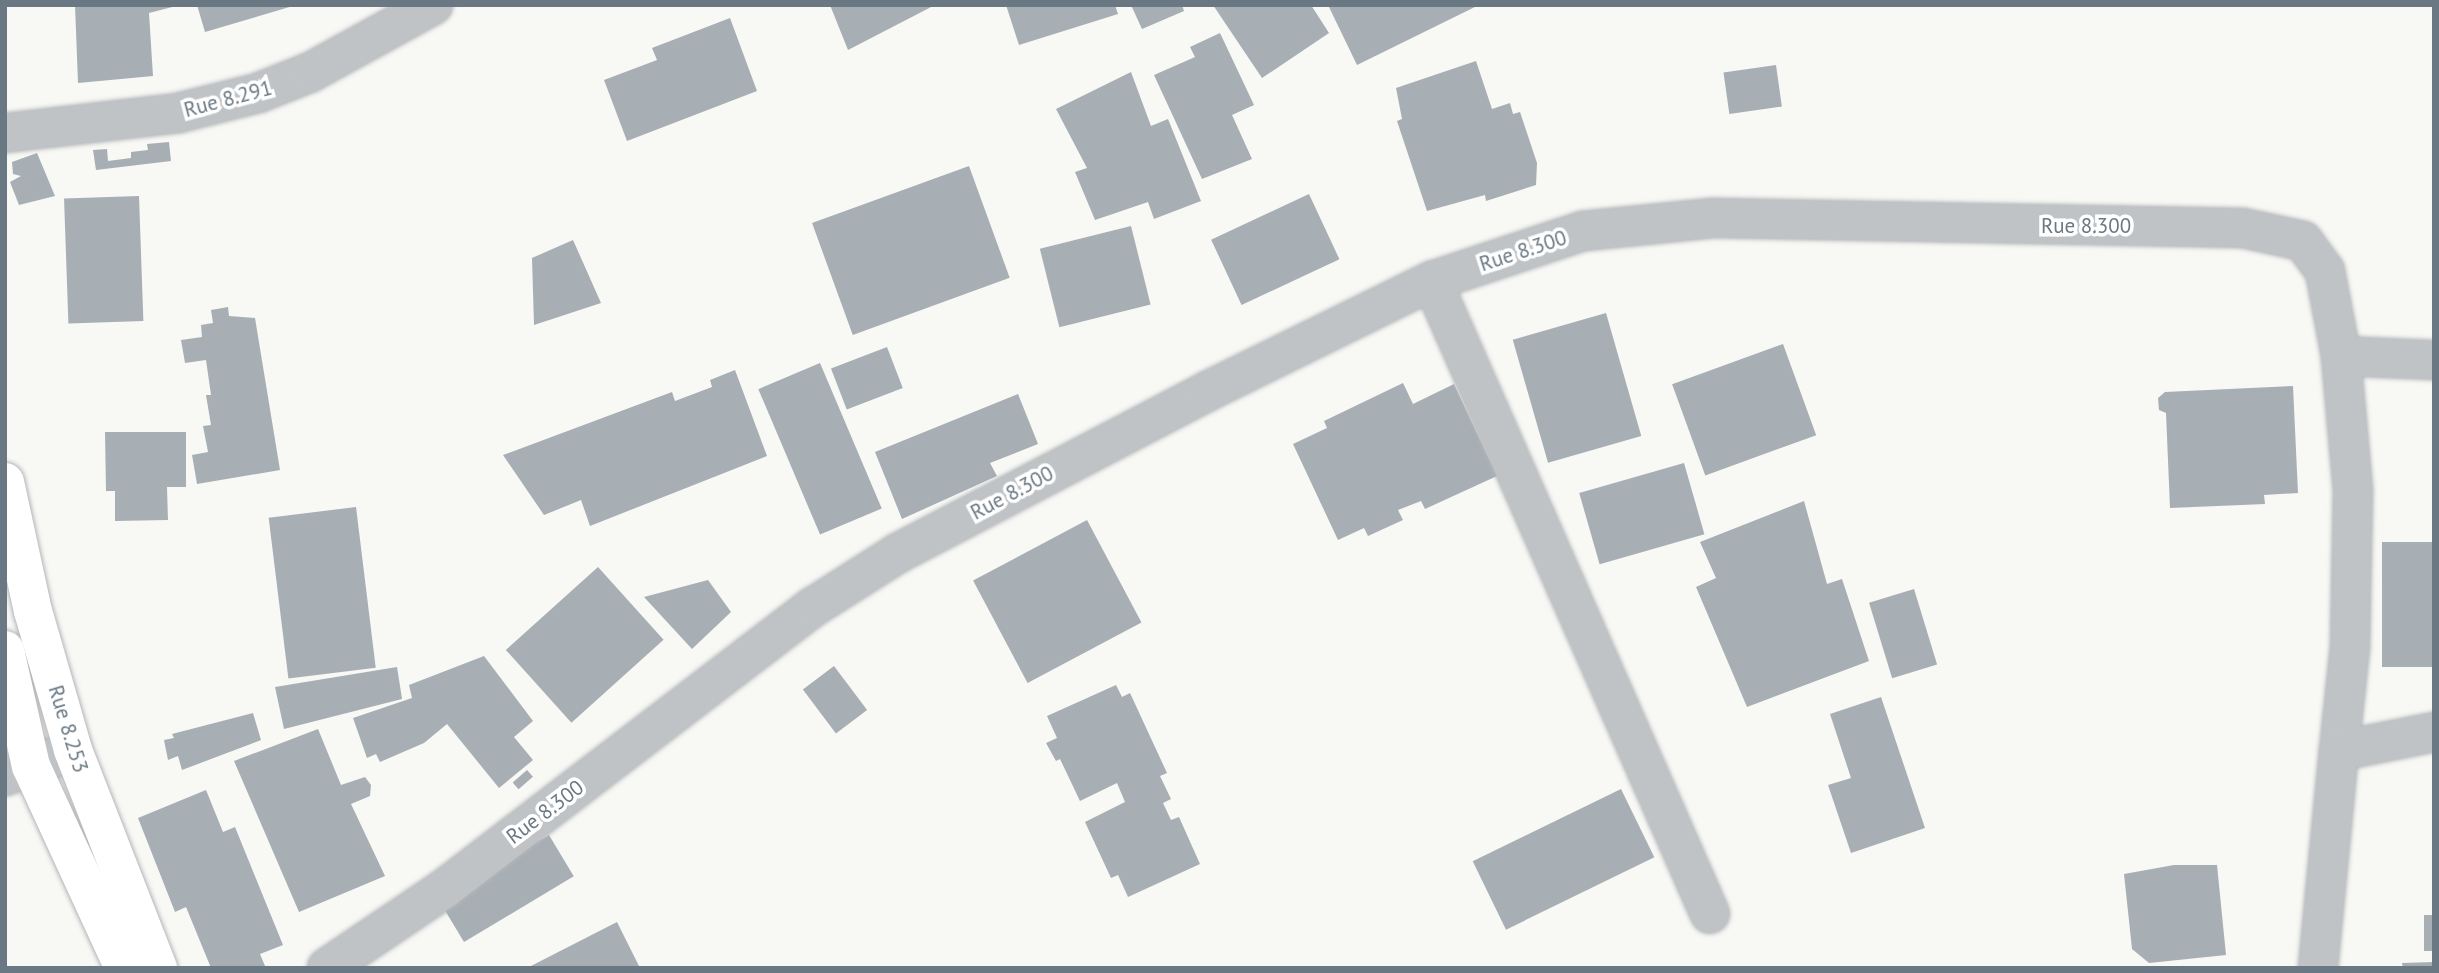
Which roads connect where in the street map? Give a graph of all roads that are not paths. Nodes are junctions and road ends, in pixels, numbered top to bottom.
1 (433, 5) edge
2 (5, 132) edge
3 (1432, 281) junction
4 (2341, 356) junction
5 (2434, 360) edge
6 (5, 481) edge
7 (5, 650) edge
8 (2434, 732) edge
9 (73, 750) junction
10 (2339, 751) junction
11 (18, 771) edge
12 (1710, 914) dead end
13 (124, 968) edge
14 (158, 968) edge
15 (327, 968) edge
16 (2318, 968) edge

1 - 2 street, Rue 8.291
3 - 4 street, Rue 8.300
3 - 12 street
3 - 15 street, Rue 8.300
4 - 5 street
4 - 10 street, Rue 8.300
6 - 9 highway, Rue 8.253
7 - 11 highway, Rue 8.253
8 - 10 street
9 - 11 street
9 - 14 highway, Rue 8.253
10 - 16 street, Rue 8.300
11 - 13 highway, Rue 8.253

